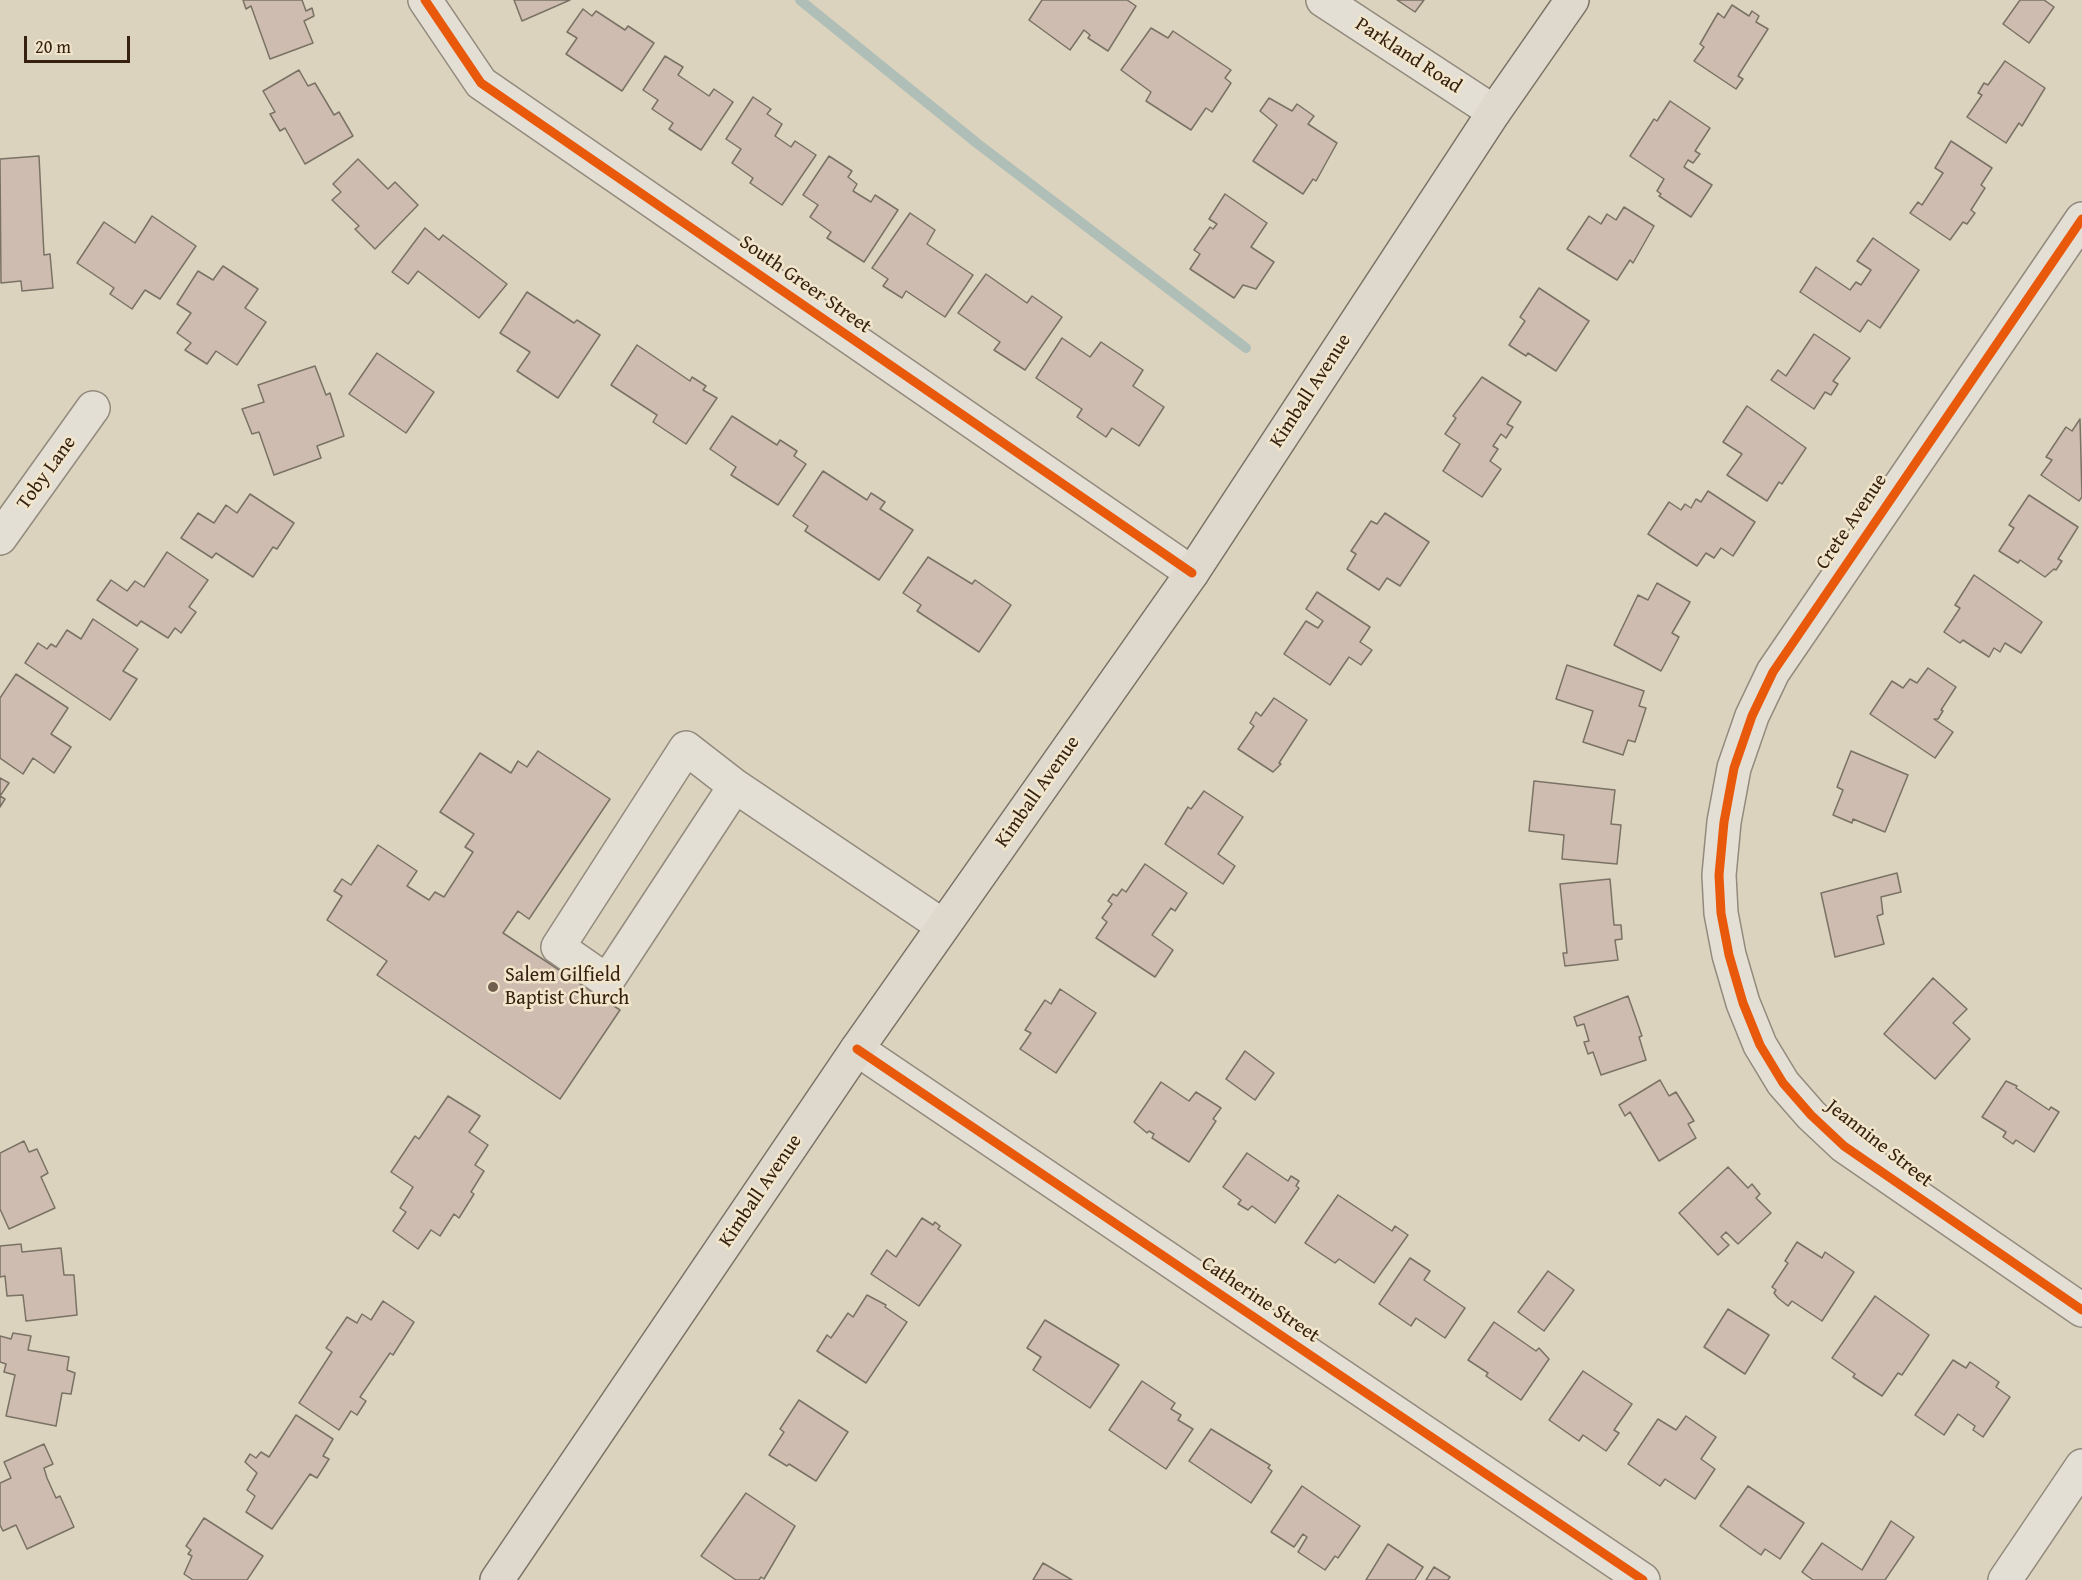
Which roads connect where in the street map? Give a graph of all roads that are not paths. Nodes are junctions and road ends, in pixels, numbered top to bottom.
1 (425, 0) edge
2 (1323, 0) edge
3 (1572, 0) edge
4 (1494, 112) junction
5 (2082, 219) edge
6 (93, 408) dead end
7 (0, 538) edge
8 (1192, 573) junction
9 (735, 786) junction
10 (1719, 875) joint
11 (943, 926) junction
12 (857, 1049) junction
13 (2082, 1310) edge
14 (2082, 1467) edge
15 (497, 1580) edge
16 (1643, 1580) edge
17 (2005, 1580) edge

1 - 8 street, South Greer Street
2 - 4 street, Parkland Road
3 - 4 main road, Kimball Avenue
4 - 8 main road, Kimball Avenue
5 - 10 street, Crete Avenue
6 - 7 street, Toby Lane
8 - 11 main road, Kimball Avenue
9 - 9 street
9 - 11 street
10 - 13 street, Jeannine Street
11 - 12 main road, Kimball Avenue
12 - 15 main road, Kimball Avenue
12 - 16 street, Catherine Street
14 - 17 street

